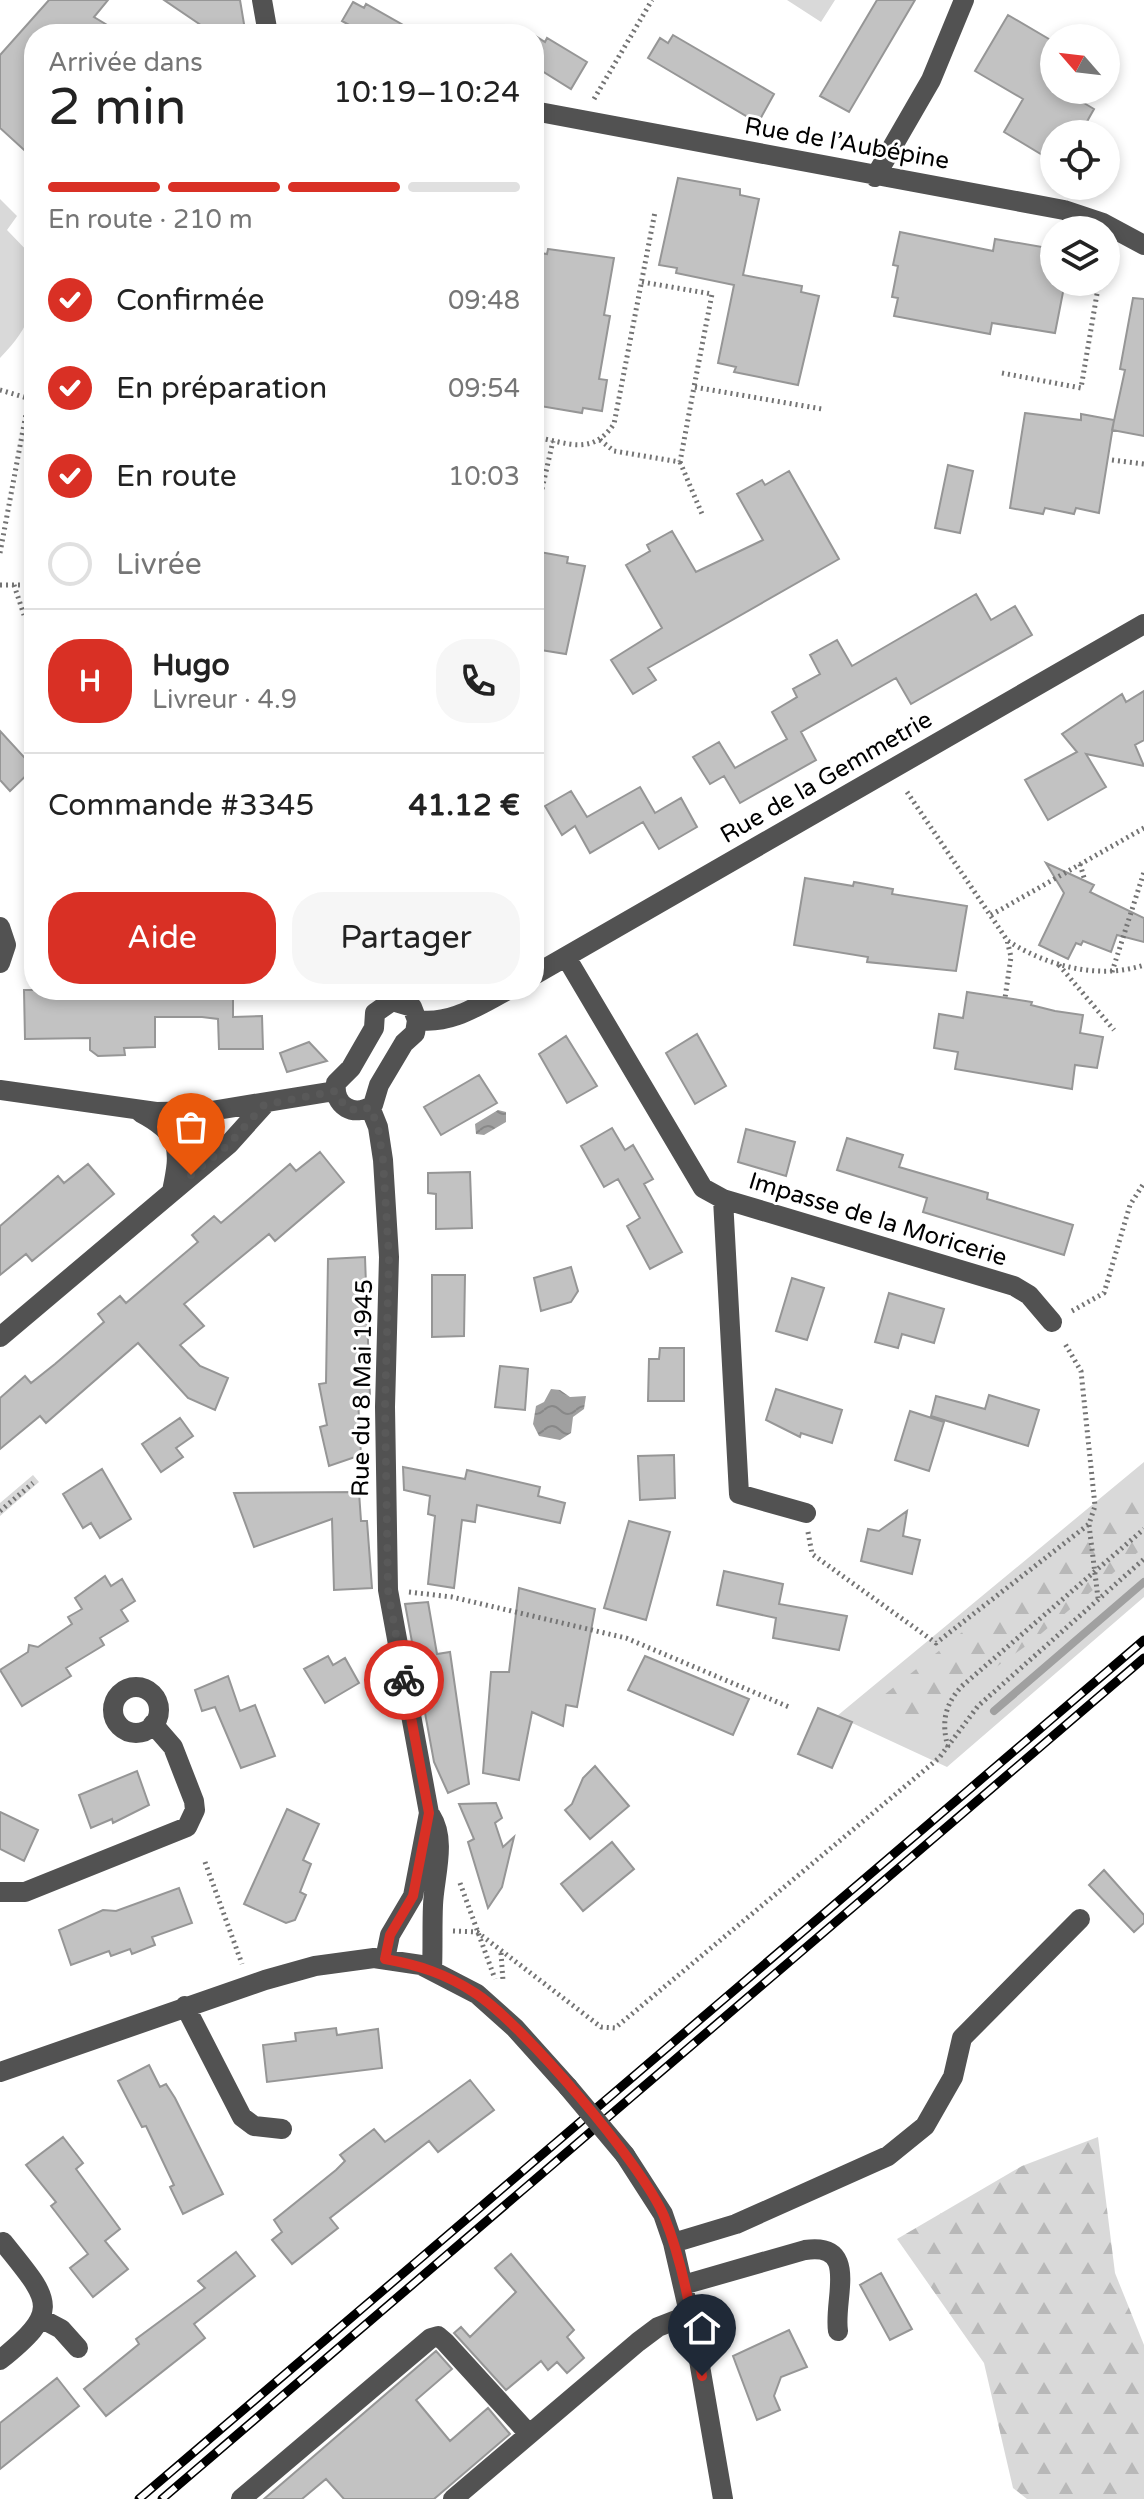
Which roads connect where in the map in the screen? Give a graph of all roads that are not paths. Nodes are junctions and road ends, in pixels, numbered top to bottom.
1 (262, 0) edge
2 (964, 0) edge
3 (266, 24) edge
4 (544, 113) edge
5 (875, 177) junction
6 (1144, 245) edge
7 (1144, 624) edge
8 (0, 927) edge
9 (566, 957) junction
10 (0, 963) edge
11 (544, 969) edge
12 (380, 1000) edge
13 (396, 1000) edge
14 (488, 1000) edge
15 (417, 1020) junction
16 (374, 1028) junction
17 (404, 1043) junction
18 (351, 1068) junction
19 (379, 1085) junction
20 (0, 1090) edge
21 (335, 1091) junction
22 (264, 1105) junction
23 (370, 1107) junction
24 (134, 1110) junction
25 (172, 1191) junction
26 (723, 1199) junction
27 (1052, 1322) road end
28 (0, 1337) edge
29 (806, 1513) dead end
30 (153, 1724) dead end
31 (429, 1813) junction
32 (0, 1892) edge
33 (1080, 1919) dead end
34 (385, 1959) junction
35 (432, 1970) junction
36 (185, 2006) junction
37 (0, 2072) edge
38 (282, 2129) dead end
39 (3, 2242) dead end
40 (673, 2243) junction
41 (683, 2285) junction
42 (689, 2315) junction
43 (42, 2319) junction
44 (838, 2331) dead end
45 (78, 2348) dead end
46 (0, 2360) edge
47 (529, 2434) junction
48 (241, 2499) edge
49 (453, 2499) edge
50 (723, 2499) edge

1 - 3 street
2 - 5 street
4 - 5 street, Rue de l’Aubépine
5 - 6 street, Rue de l’Aubépine
7 - 9 street, Rue de la Gemmetrie
8 - 10 street
9 - 11 street, Rue de la Gemmetrie
9 - 26 street, Impasse de la Moricerie
12 - 16 street
13 - 15 street
14 - 15 street
15 - 17 street
16 - 17 street
16 - 18 street
17 - 19 street
18 - 19 street
18 - 21 street
19 - 23 street
20 - 24 street
21 - 22 street
21 - 23 street
22 - 24 street
22 - 25 street
23 - 31 street, Rue du 8 Mai 1945
24 - 25 street
25 - 28 street
26 - 27 street, Impasse de la Moricerie
26 - 29 street, Impasse de la Moricerie
30 - 32 street
31 - 34 street, Rue du 8 Mai 1945
31 - 35 street, Rue du 8 Mai 1945
33 - 40 street
34 - 35 street
34 - 36 street
35 - 40 street, bridge
36 - 37 street
36 - 38 street
39 - 43 street
40 - 41 street
41 - 42 street
41 - 44 street
42 - 47 street
42 - 50 street
43 - 45 street
43 - 46 street
47 - 48 street
47 - 49 street

